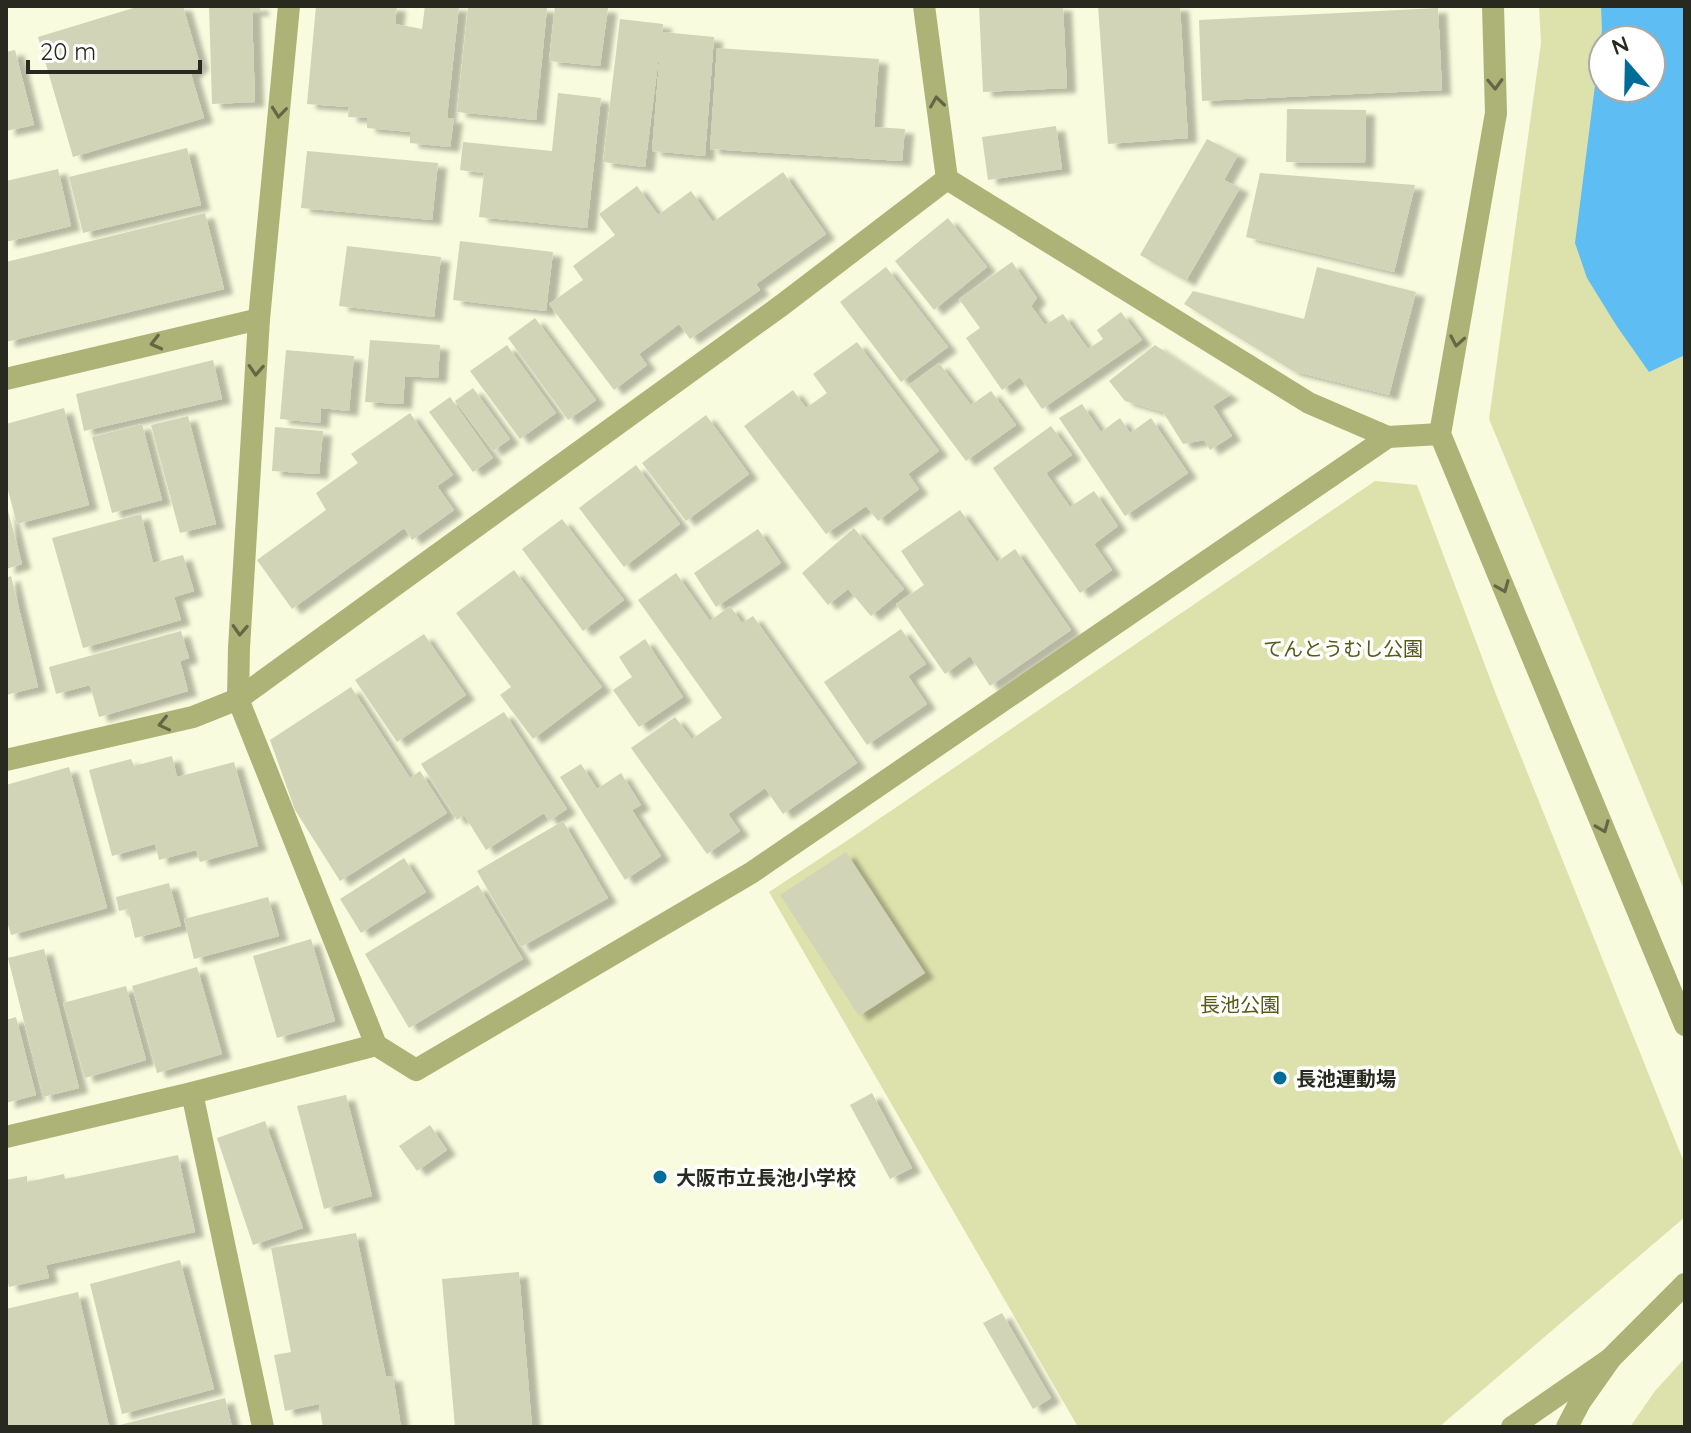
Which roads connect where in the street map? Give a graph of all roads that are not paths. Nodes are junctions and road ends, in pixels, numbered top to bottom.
1 (289, 6) edge
2 (924, 6) edge
3 (1493, 6) edge
4 (947, 179) junction
5 (259, 319) junction
6 (6, 379) edge
7 (1440, 434) junction
8 (1388, 437) junction
9 (238, 699) junction
10 (6, 760) edge
11 (1685, 1025) edge
12 (376, 1045) junction
13 (192, 1093) junction
14 (6, 1137) edge
15 (1685, 1284) edge
16 (1611, 1358) junction
17 (263, 1427) edge
18 (1512, 1427) edge
19 (1567, 1427) edge

1 -> 5 street
4 -> 2 street
3 -> 7 street
4 - 8 street
4 - 9 street
5 -> 6 street
5 -> 9 street
7 - 8 street
7 -> 11 street
8 - 12 street
9 -> 10 street
9 - 12 street
12 - 13 street
13 - 14 street
13 - 17 street
15 - 16 street
16 - 18 street
16 - 19 street

